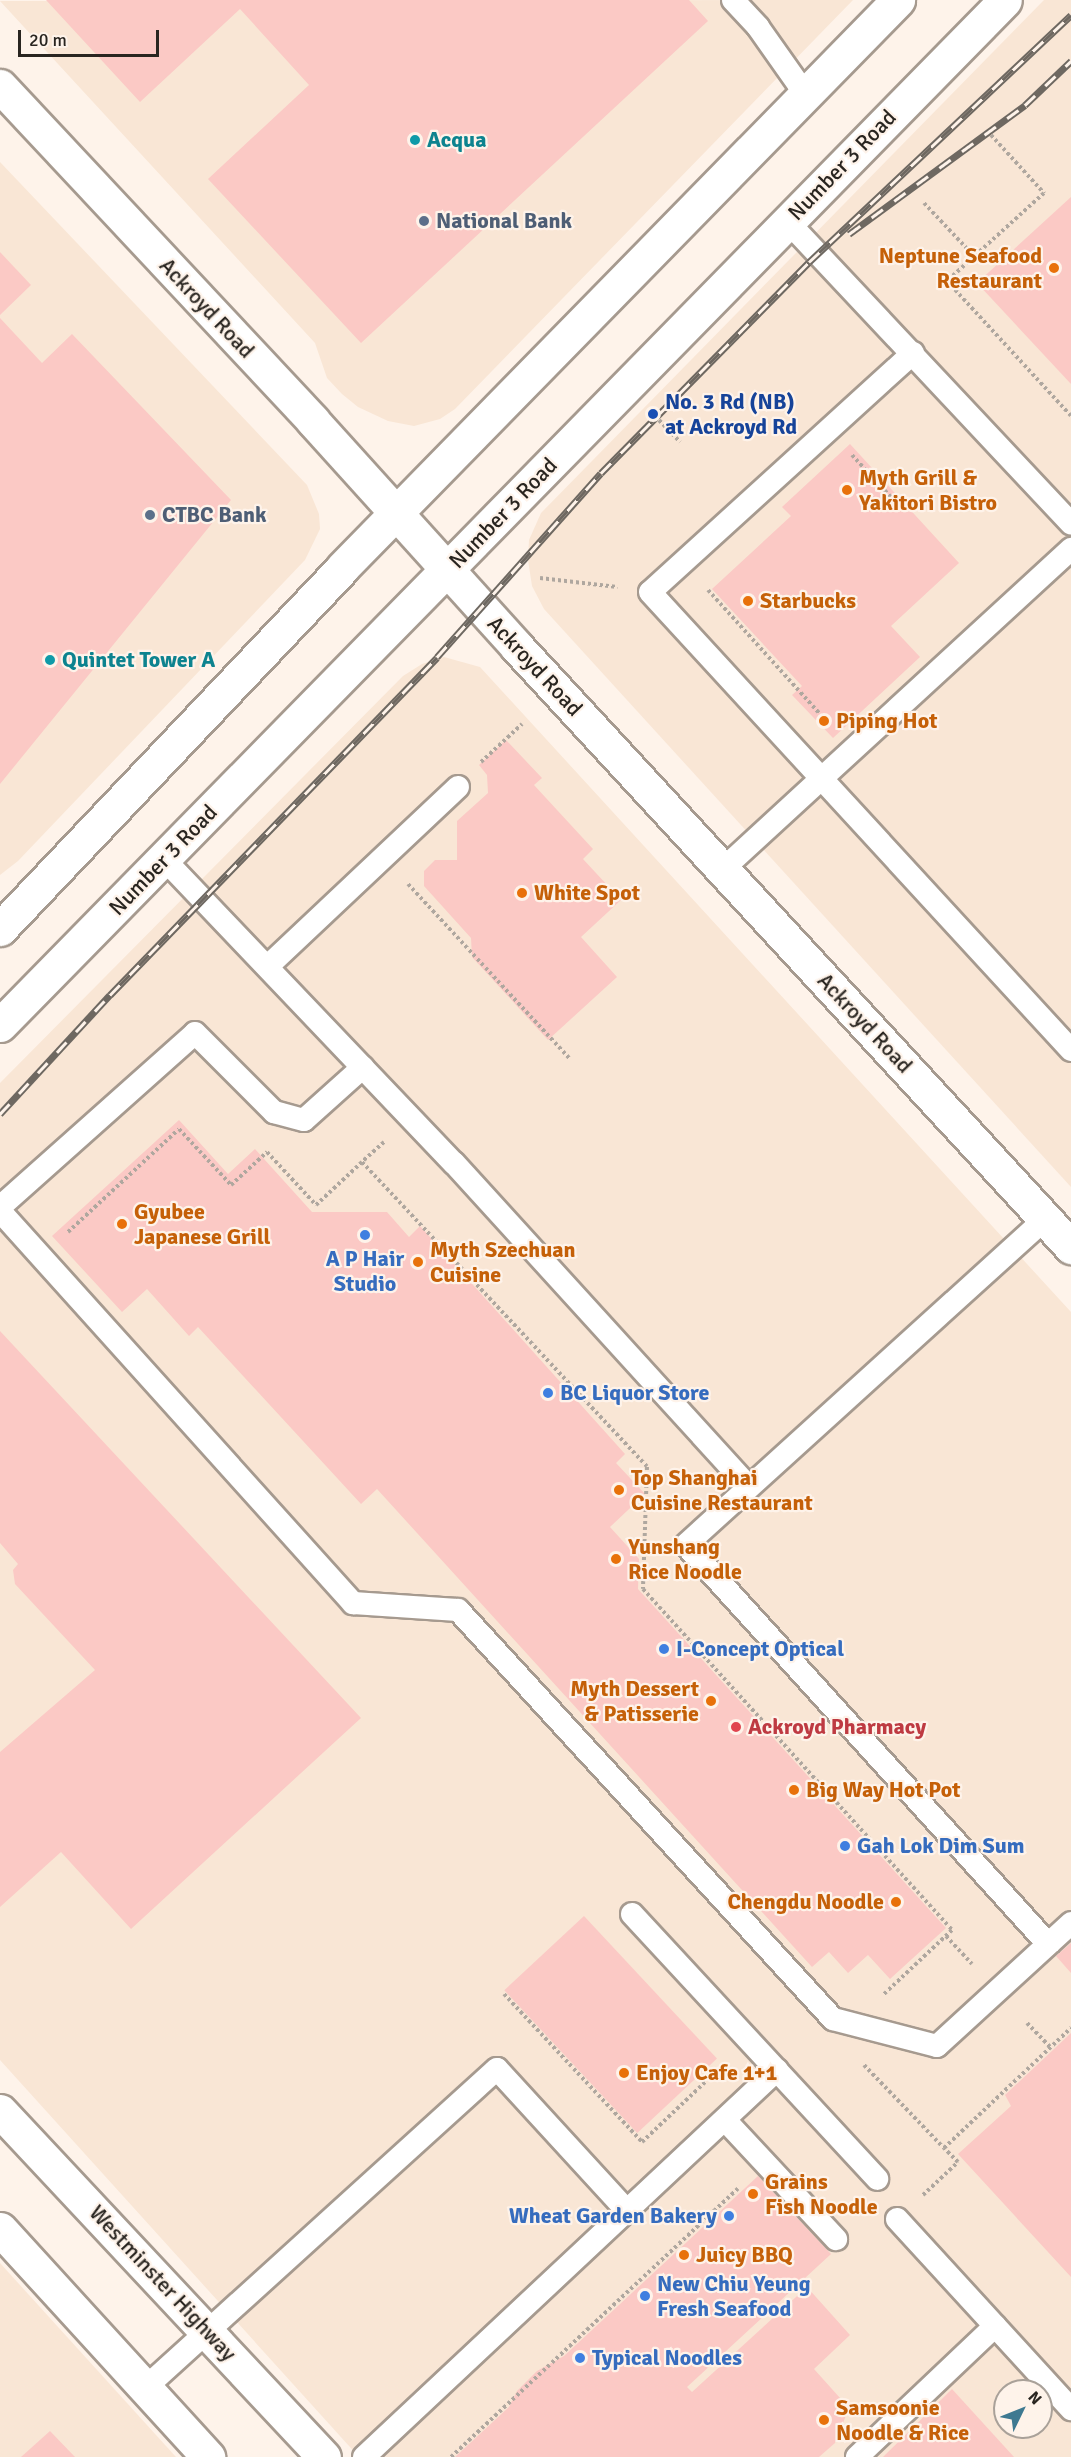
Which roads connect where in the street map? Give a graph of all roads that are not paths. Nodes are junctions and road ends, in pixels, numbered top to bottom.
1 (733, 0) edge
2 (898, 0) edge
3 (1005, 0) edge
4 (0, 86) edge
5 (806, 95) junction
6 (787, 221) junction
7 (913, 353) junction
8 (397, 513) junction
9 (1071, 523) edge
10 (1071, 549) edge
11 (447, 570) junction
12 (822, 779) junction
13 (458, 787) dead end
14 (164, 859) junction
15 (723, 869) junction
16 (0, 929) edge
17 (268, 966) junction
18 (0, 1025) edge
19 (1071, 1050) edge
20 (363, 1067) junction
21 (0, 1209) edge
22 (1045, 1219) junction
23 (1071, 1247) edge
24 (749, 1487) junction
25 (632, 1914) dead end
26 (1071, 1923) edge
27 (1048, 1944) junction
28 (777, 2070) junction
29 (0, 2111) edge
30 (725, 2120) junction
31 (877, 2179) dead end
32 (627, 2211) junction
33 (897, 2219) road end
34 (0, 2229) edge
35 (836, 2239) dead end
36 (995, 2326) junction
37 (208, 2332) junction
38 (146, 2388) junction
39 (1071, 2409) edge
40 (208, 2457) edge
41 (324, 2457) edge
42 (364, 2457) edge
43 (857, 2457) edge

1 - 5 lane
2 - 5 main road
3 - 6 main road, Number 3 Road
4 - 8 main road, Ackroyd Road
5 - 8 main road
6 - 7 lane
6 - 11 main road, Number 3 Road
7 - 9 lane
7 - 12 lane
8 - 11 main road, Ackroyd Road
8 - 16 main road
10 - 12 lane
11 - 14 main road, Number 3 Road
11 - 15 main road, Ackroyd Road
12 - 15 lane
12 - 19 lane
13 - 17 lane
14 - 17 lane
14 - 18 main road, Number 3 Road
15 - 22 main road, Ackroyd Road
17 - 20 lane
20 - 21 lane
20 - 24 lane
21 - 27 lane
22 - 23 main road, Ackroyd Road
22 - 24 lane
24 - 27 lane
25 - 28 lane
26 - 27 lane
28 - 30 lane
28 - 31 lane
29 - 37 main road, Westminster Highway
30 - 32 lane
30 - 35 lane
32 - 37 lane
32 - 42 lane
33 - 36 lane
34 - 38 main road
36 - 39 lane
36 - 43 lane
37 - 38 lane
37 - 41 main road, Westminster Highway
38 - 40 main road

